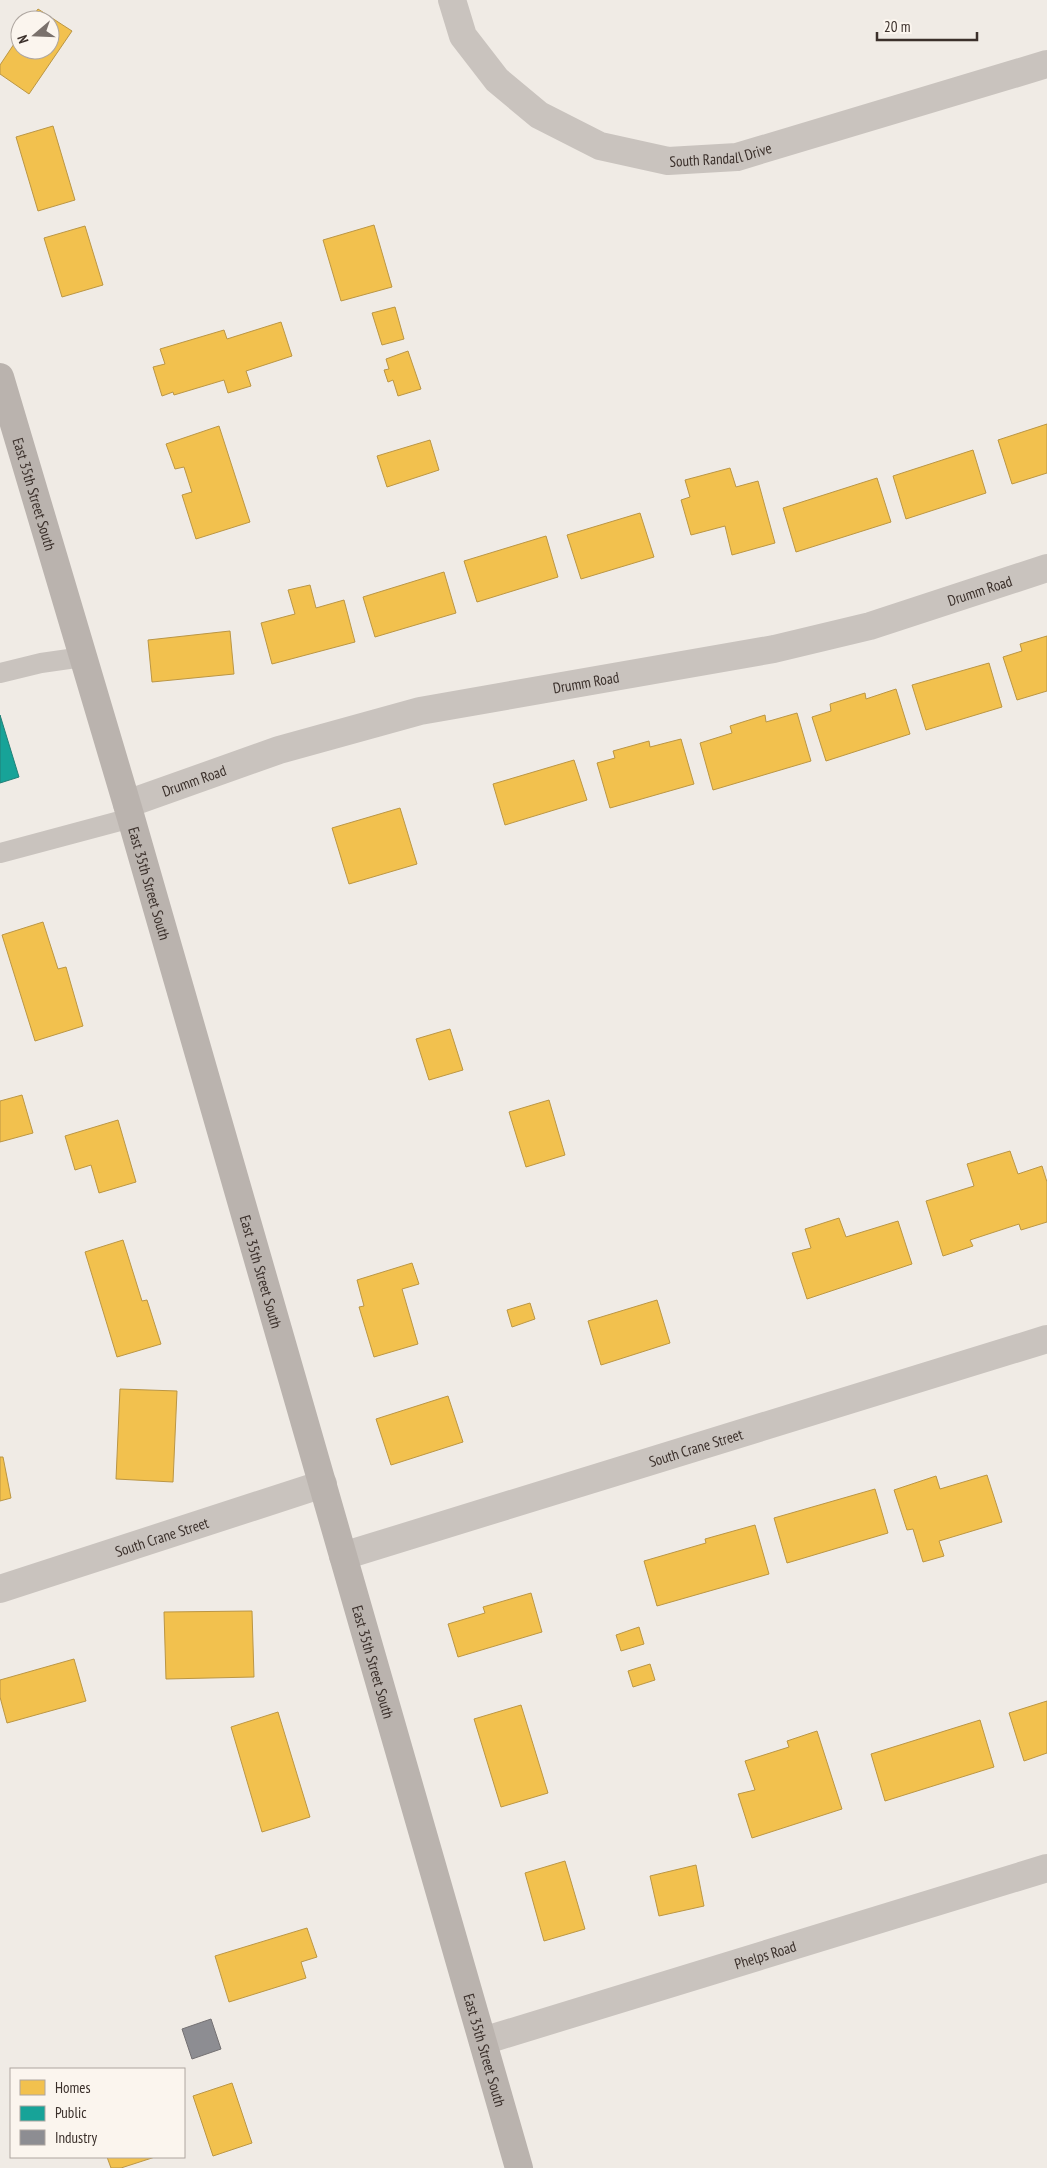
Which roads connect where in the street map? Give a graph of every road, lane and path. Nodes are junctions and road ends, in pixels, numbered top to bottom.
1 (452, 0) edge
2 (1047, 64) edge
3 (0, 377) edge
4 (1047, 568) edge
5 (83, 657) junction
6 (0, 674) edge
7 (129, 811) junction
8 (0, 853) edge
9 (1047, 1340) edge
10 (323, 1484) junction
11 (344, 1556) junction
12 (0, 1589) edge
13 (1047, 1868) edge
14 (482, 2041) junction
15 (519, 2168) edge

1 - 2 street, South Randall Drive
3 - 5 main road, East 35th Street South
4 - 7 street, Drumm Road
5 - 6 lane
5 - 7 main road, East 35th Street South
7 - 8 lane
7 - 10 main road, East 35th Street South
9 - 11 street, South Crane Street
10 - 11 main road, East 35th Street South
10 - 12 street, South Crane Street
11 - 14 main road, East 35th Street South
13 - 14 street, Phelps Road
14 - 15 main road, East 35th Street South

